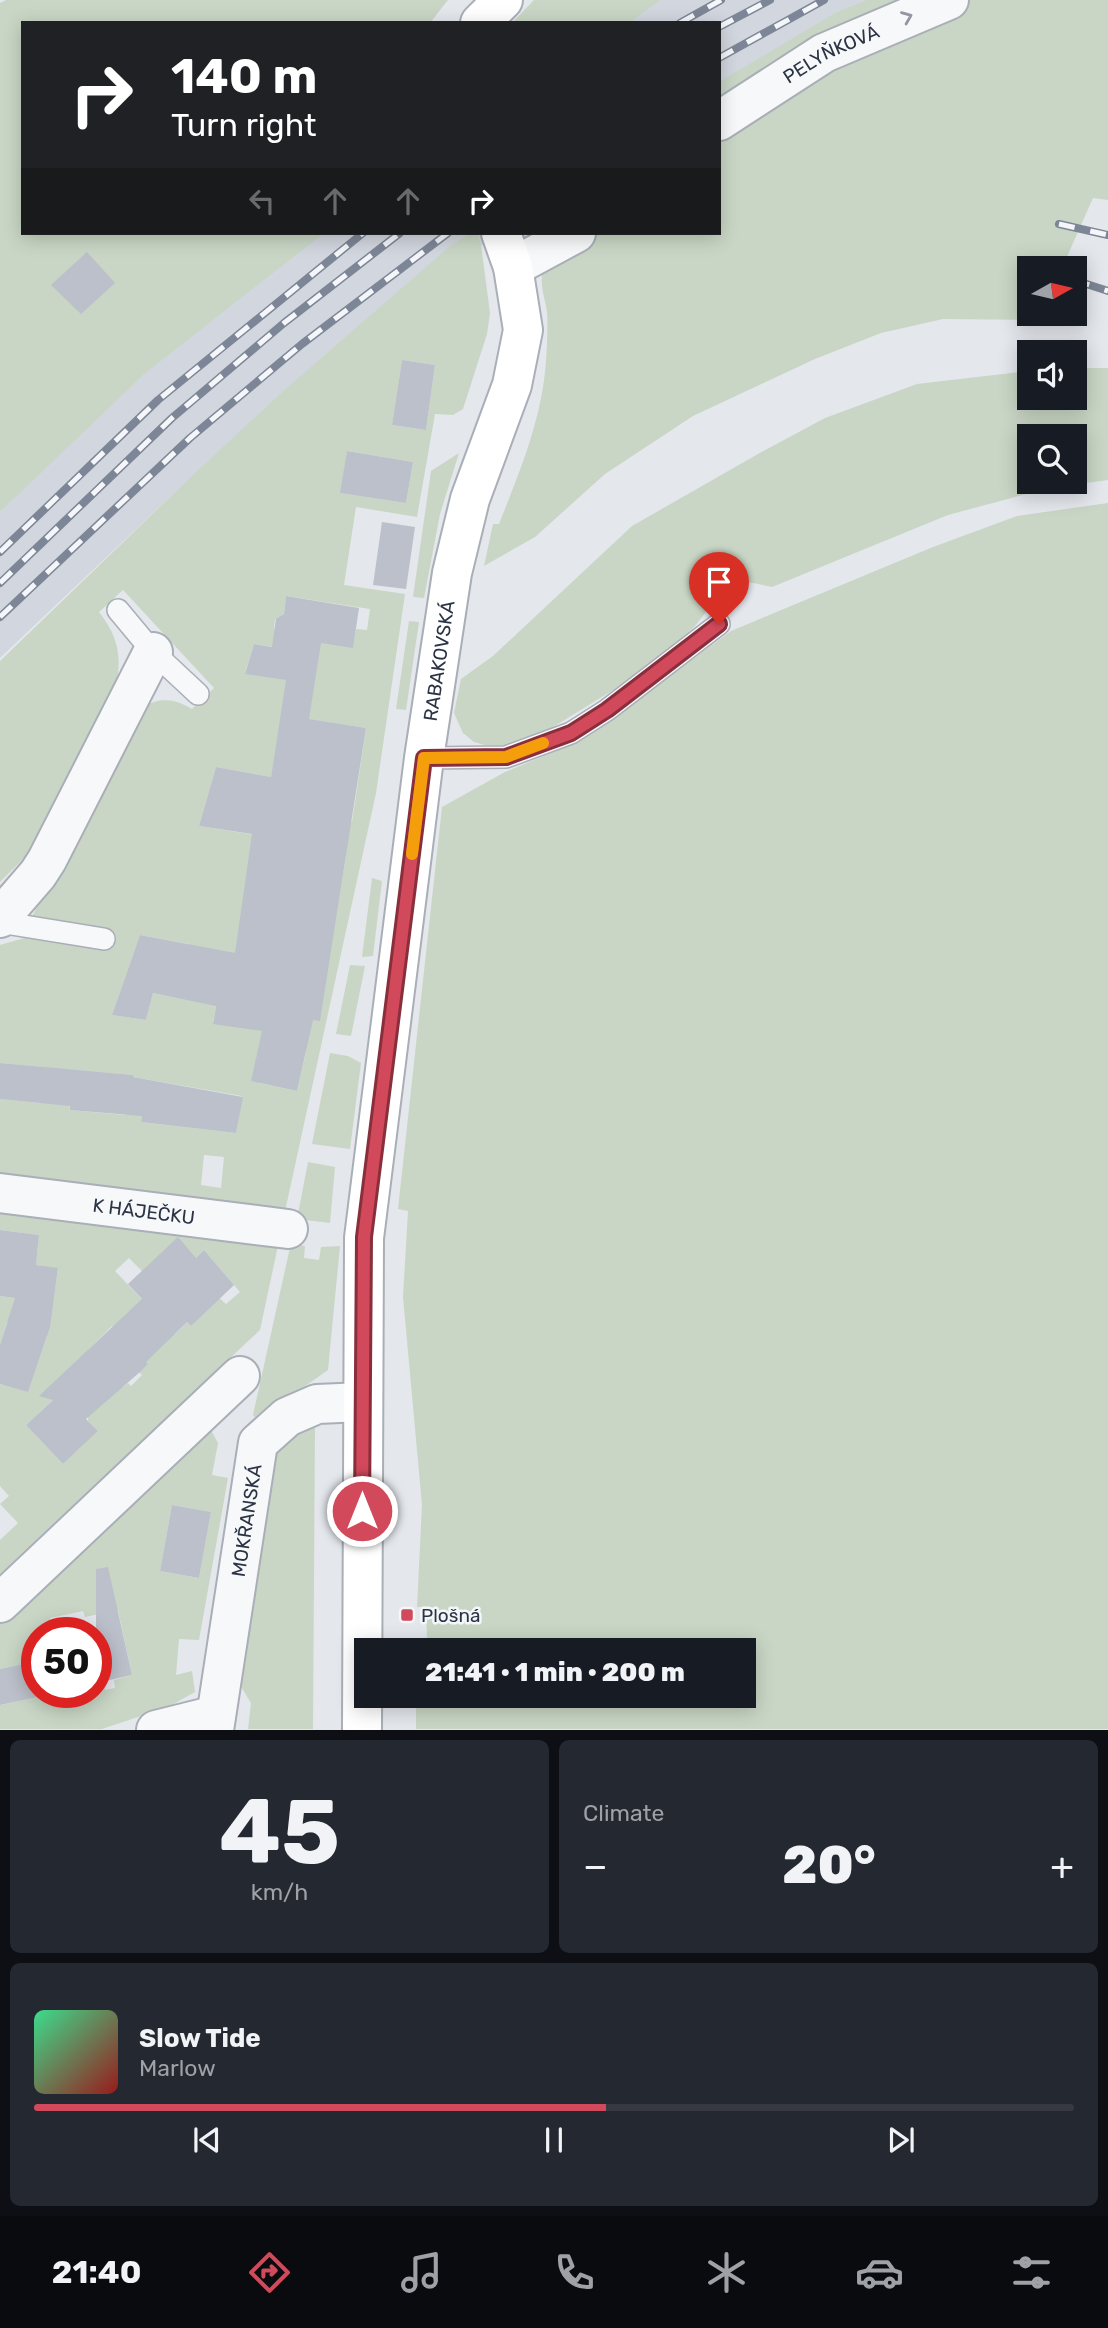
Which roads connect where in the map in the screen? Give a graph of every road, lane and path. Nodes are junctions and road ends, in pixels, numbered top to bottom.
1 (503, 0) edge
2 (949, 0) edge
3 (482, 21) edge
4 (721, 120) edge
5 (568, 235) edge
6 (507, 250) edge
7 (118, 610) dead end
8 (719, 624) dead end
9 (153, 652) junction
10 (198, 694) dead end
11 (424, 758) junction
12 (0, 920) edge
13 (104, 939) dead end
14 (0, 1193) edge
15 (288, 1229) dead end
16 (240, 1376) dead end
17 (363, 1402) junction
18 (0, 1603) edge
19 (215, 1722) edge
20 (156, 1730) edge
21 (362, 1730) edge

1 - 3 main road
4 -> 2 street, PELYŇKOVÁ
5 - 6 street
6 - 11 main road, RABAKOVSKÁ
7 - 9 lane
8 - 11 lane
9 - 10 lane
9 - 12 street
11 - 17 main road, RABAKOVSKÁ
12 - 13 lane
14 - 15 street, K HÁJEČKU
16 - 18 street
17 - 19 street, MOKŘANSKÁ
17 - 21 main road, RABAKOVSKÁ
19 - 20 street, MOKŘANSKÁ

